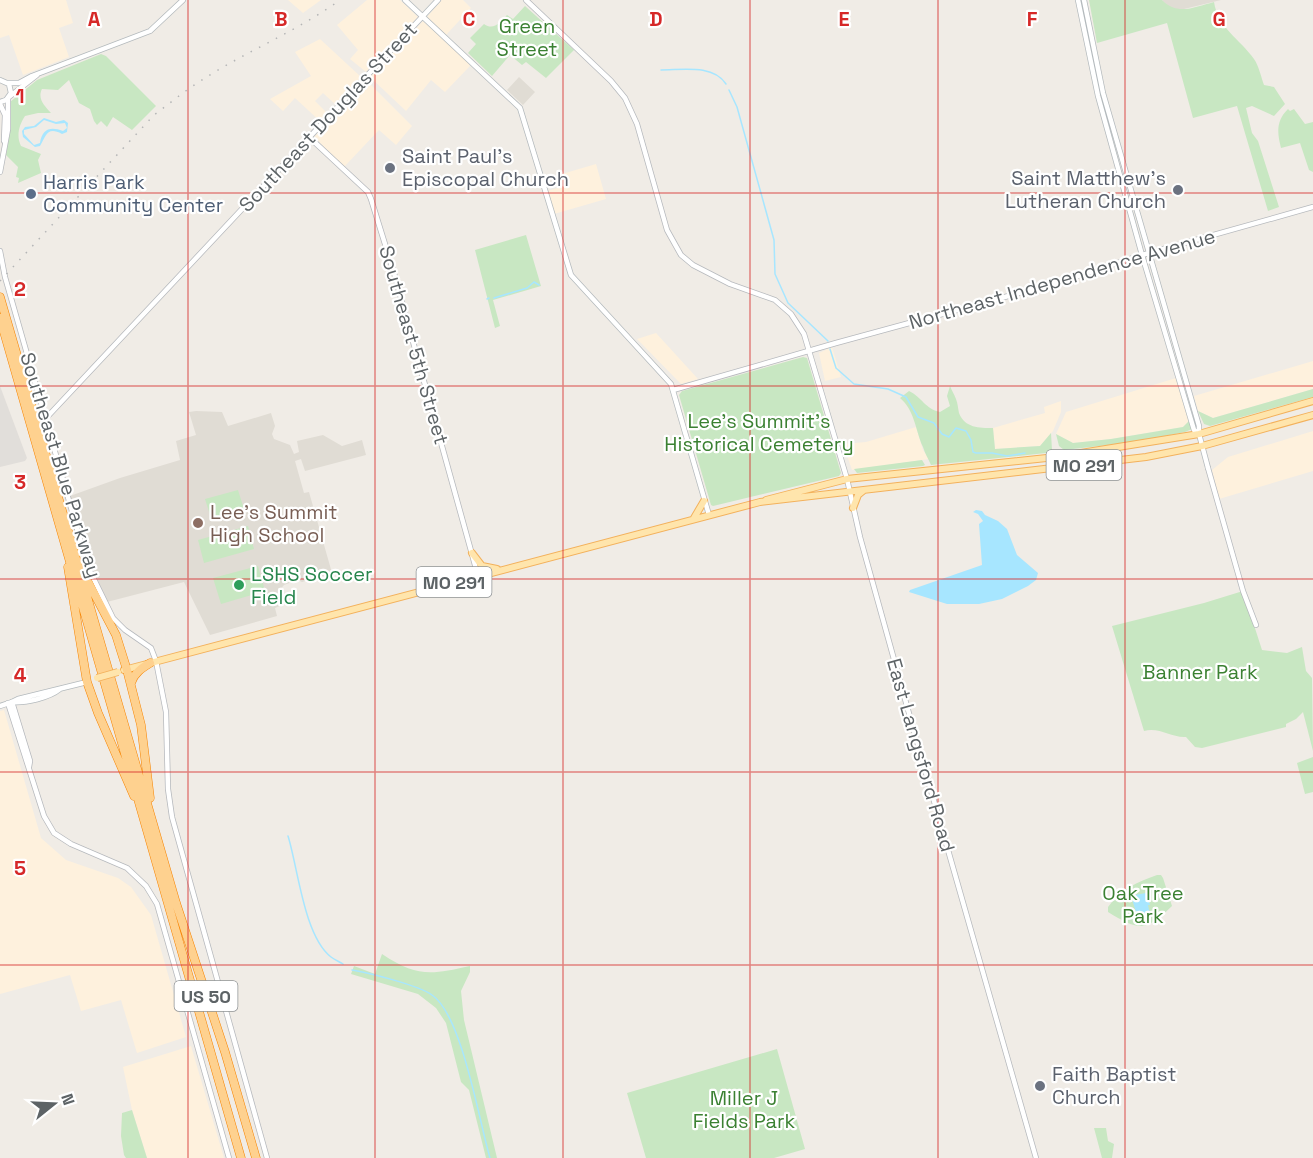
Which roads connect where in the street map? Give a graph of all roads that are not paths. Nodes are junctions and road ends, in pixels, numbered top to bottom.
1 (183, 0) edge
2 (405, 0) edge
3 (438, 0) edge
4 (526, 0) edge
5 (1078, 0) edge
6 (1084, 0) edge
7 (422, 17) junction
8 (37, 75) junction
9 (0, 80) edge
10 (7, 82) junction
11 (9, 98) junction
12 (0, 103) edge
13 (309, 138) junction
14 (4, 144) junction
15 (1118, 168) junction
16 (0, 172) edge
17 (1135, 206) junction
18 (1313, 207) edge
19 (0, 251) edge
20 (1149, 253) junction
21 (1142, 255) junction
22 (0, 297) edge
23 (0, 318) edge
24 (810, 351) junction
25 (673, 390) junction
26 (1189, 401) junction
27 (1313, 401) edge
28 (1313, 414) edge
29 (45, 416) junction
30 (1198, 434) junction
31 (1202, 446) junction
32 (847, 479) junction
33 (865, 490) junction
34 (850, 491) junction
35 (811, 496) junction
36 (704, 501) junction
37 (760, 502) junction
38 (853, 508) junction
39 (708, 515) junction
40 (61, 518) junction
41 (694, 519) junction
42 (472, 553) junction
43 (501, 570) junction
44 (478, 576) junction
45 (1256, 625) dead end
46 (153, 662) junction
47 (128, 670) junction
48 (87, 682) junction
49 (131, 685) junction
50 (10, 703) junction
51 (0, 706) edge
52 (156, 834) junction
53 (153, 848) junction
54 (229, 1158) edge
55 (241, 1158) edge
56 (256, 1158) edge
57 (267, 1158) edge
58 (1036, 1158) edge

1 - 8 street
2 - 7 street
3 - 7 street, Southeast Douglas Street
4 - 24 street, East Langsford Road
5 - 15 street
6 - 17 street
7 - 13 street, Southeast Douglas Street
7 - 25 street
8 - 10 street
8 - 11 street
9 - 10 street
10 - 11 street
11 - 12 street
11 - 14 street
12 - 14 street
13 - 29 street, Southeast Douglas Street
13 - 42 street, Southeast 5th Street
14 - 16 street
15 - 17 street
15 - 21 street
17 - 20 street
18 - 20 street, Northeast Independence Avenue
19 - 29 street, Southeast Blue Parkway
20 - 21 street, Northeast Independence Avenue
20 - 26 street
21 - 24 street, Northeast Independence Avenue
21 - 26 street
22 - 40 highway, US 50
23 - 40 highway, US 50
24 - 25 street, Northeast Independence Avenue
24 - 32 street, East Langsford Road
25 - 36 street
26 - 30 street
27 - 30 main road, MO 291
28 - 31 main road, MO 291
29 - 46 street, Southeast Blue Parkway
30 - 31 street
30 - 32 main road, MO 291
31 - 33 main road, MO 291
31 - 45 street
32 - 34 street, East Langsford Road
32 - 35 main road
32 - 37 main road, MO 291
33 - 34 main road, MO 291
33 - 38 main road
34 - 35 main road, MO 291
34 - 38 street, East Langsford Road
35 - 37 main road, MO 291
36 - 39 street
36 - 41 main road
37 - 39 main road, MO 291
38 - 58 street, East Langsford Road
39 - 41 main road, MO 291
40 - 47 highway
40 - 48 highway
40 - 52 highway, US 50
40 - 53 highway, US 50
41 - 43 main road, MO 291
42 - 43 main road
42 - 44 street, Southeast 5th Street
43 - 44 main road, MO 291
44 - 46 main road, MO 291
46 - 47 main road, MO 291
46 - 49 highway
46 - 57 street, Southeast Blue Parkway
47 - 48 main road, bridge
47 - 49 highway
48 - 50 street
48 - 53 highway
49 - 52 highway
50 - 51 street
50 - 54 street
52 - 56 highway, US 50
53 - 55 highway, US 50

